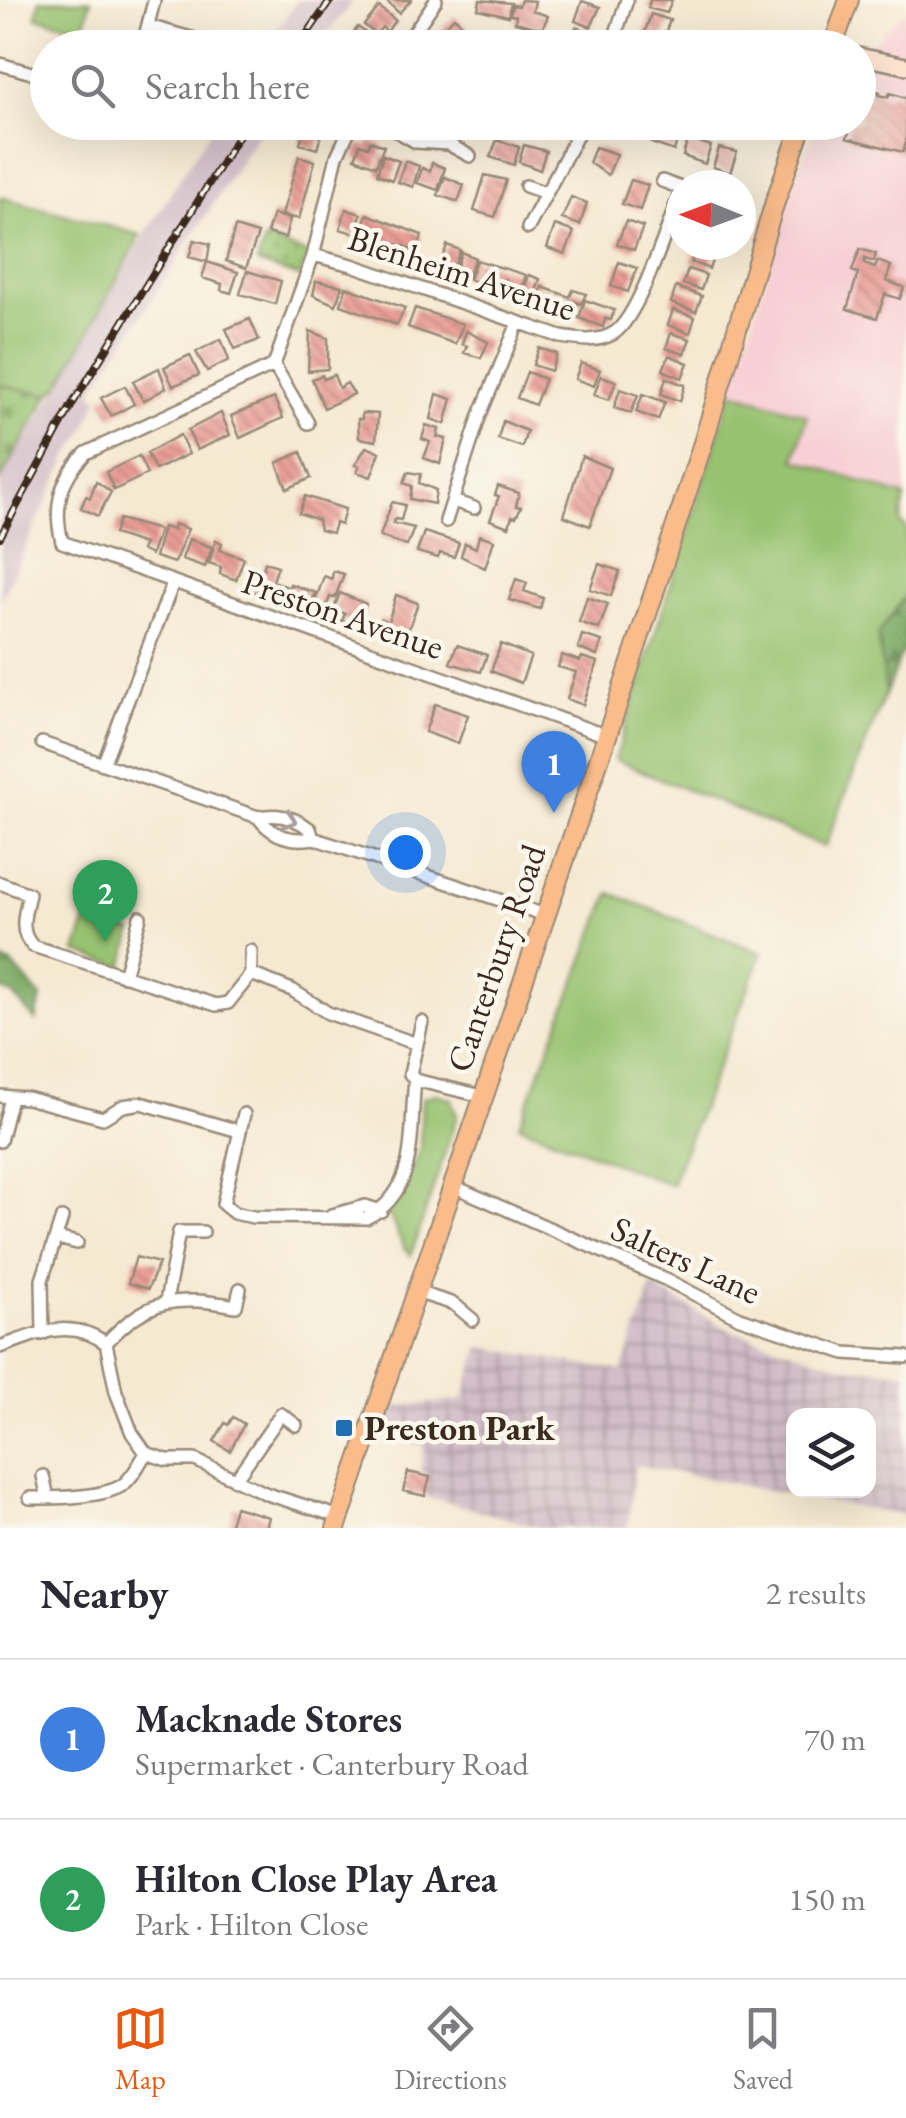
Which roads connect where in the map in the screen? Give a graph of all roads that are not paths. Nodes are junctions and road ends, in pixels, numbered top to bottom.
1 (436, 0) edge
2 (627, 0) edge
3 (849, 0) edge
4 (154, 1) edge
5 (148, 26) junction
6 (147, 30) edge
7 (162, 30) edge
8 (415, 30) edge
9 (617, 30) edge
10 (838, 30) edge
11 (876, 60) edge
12 (0, 64) edge
13 (906, 66) edge
14 (30, 72) edge
15 (345, 140) edge
16 (412, 140) edge
17 (449, 140) edge
18 (574, 140) edge
19 (797, 140) edge
20 (448, 144) junction
21 (470, 156) dead end
22 (662, 181) dead end
23 (666, 183) edge
24 (526, 186) dead end
25 (546, 193) junction
26 (528, 228) dead end
27 (666, 228) edge
28 (314, 255) junction
29 (518, 323) junction
30 (274, 365) junction
31 (308, 423) dead end
32 (453, 501) junction
33 (474, 508) dead end
34 (446, 521) dead end
35 (173, 584) junction
36 (607, 736) junction
37 (42, 742) dead end
38 (104, 762) junction
39 (258, 817) junction
40 (313, 838) junction
41 (0, 883) edge
42 (546, 915) junction
43 (140, 917) dead end
44 (251, 951) dead end
45 (251, 974) junction
46 (124, 976) junction
47 (422, 1022) dead end
48 (417, 1044) junction
49 (415, 1080) junction
50 (482, 1096) junction
51 (5, 1097) edge
52 (244, 1114) dead end
53 (239, 1130) junction
54 (0, 1141) edge
55 (451, 1185) junction
56 (62, 1218) dead end
57 (203, 1232) dead end
58 (57, 1238) junction
59 (77, 1243) dead end
60 (240, 1289) dead end
61 (416, 1292) junction
62 (166, 1302) junction
63 (472, 1320) dead end
64 (43, 1334) junction
65 (106, 1342) junction
66 (0, 1347) edge
67 (906, 1357) edge
68 (296, 1425) dead end
69 (146, 1453) junction
70 (43, 1476) dead end
71 (236, 1480) junction
72 (30, 1498) dead end
73 (48, 1498) junction
74 (338, 1522) edge

1 - 8 street
2 - 9 street
3 - 10 main road
4 - 5 street
5 - 6 street
5 - 7 street
11 - 13 street
12 - 14 street
15 - 28 street
16 - 20 street
17 - 20 street
18 - 25 street
19 - 36 main road, Canterbury Road
20 - 21 street
22 - 23 street, Blenheim Avenue
24 - 25 street
25 - 26 street
27 - 29 street, Blenheim Avenue
28 - 29 street, Blenheim Avenue
28 - 30 street
29 - 32 street
30 - 31 street
30 - 35 street, Preston Avenue
32 - 33 street
32 - 34 street
35 - 36 street, Preston Avenue
35 - 38 street
36 - 42 main road, Canterbury Road
37 - 38 street
38 - 39 street
39 - 40 street
39 -> 40 street
40 - 42 street
41 - 46 street
42 - 50 main road, Canterbury Road
43 - 46 street
44 - 45 street
45 - 46 street
45 - 48 street
47 - 48 street
48 - 49 street
49 - 50 street
49 - 53 street
50 - 55 main road, Canterbury Road
51 - 53 street
51 - 54 street
52 - 53 street
55 - 61 main road, Canterbury Road
55 - 67 street, Salters Lane
56 - 58 street
57 - 62 street
58 - 59 street
58 - 64 street
60 - 62 street
61 - 63 street
61 - 74 main road, Canterbury Road
62 - 65 street
64 - 65 street
64 - 66 street
65 - 69 street
68 - 71 street
69 - 71 street
69 - 73 street
70 - 73 street
71 - 74 street
72 - 73 street

